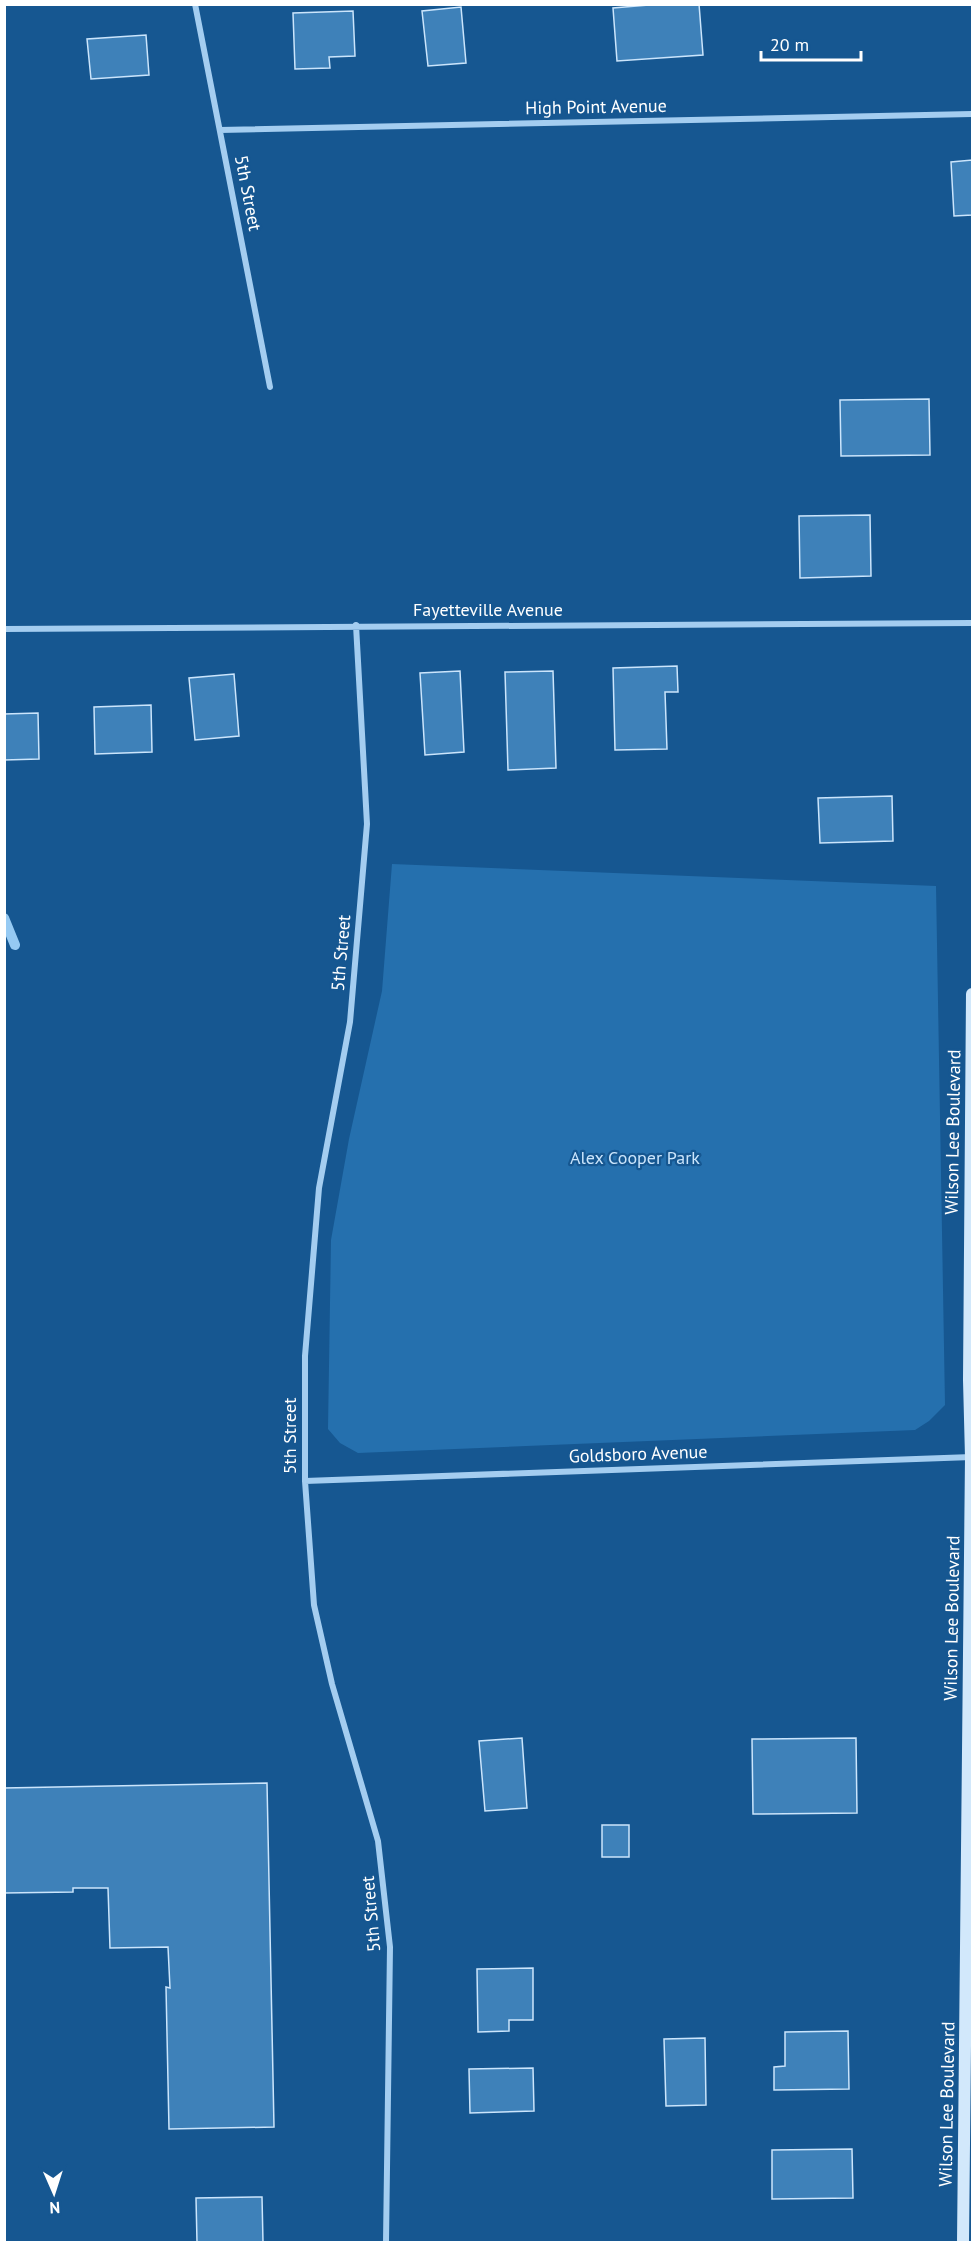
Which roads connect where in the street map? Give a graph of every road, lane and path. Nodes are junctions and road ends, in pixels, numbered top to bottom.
1 (195, 4) edge
2 (972, 114) edge
3 (220, 130) junction
4 (270, 387) dead end
5 (972, 623) edge
6 (356, 625) junction
7 (4, 629) edge
8 (972, 994) edge
9 (972, 1457) edge
10 (305, 1481) junction
11 (969, 2143) edge
12 (386, 2242) edge
13 (963, 2242) edge

1 - 3 street, 5th Street
2 - 3 street, High Point Avenue
3 - 4 street, 5th Street
5 - 6 street, Fayetteville Avenue
6 - 7 street, Fayetteville Avenue
6 - 10 street, 5th Street
8 - 9 street, Wilson Lee Boulevard
9 - 10 street, Goldsboro Avenue
9 - 11 street, Wilson Lee Boulevard
10 - 12 street, 5th Street
11 - 13 street, Wilson Lee Boulevard

